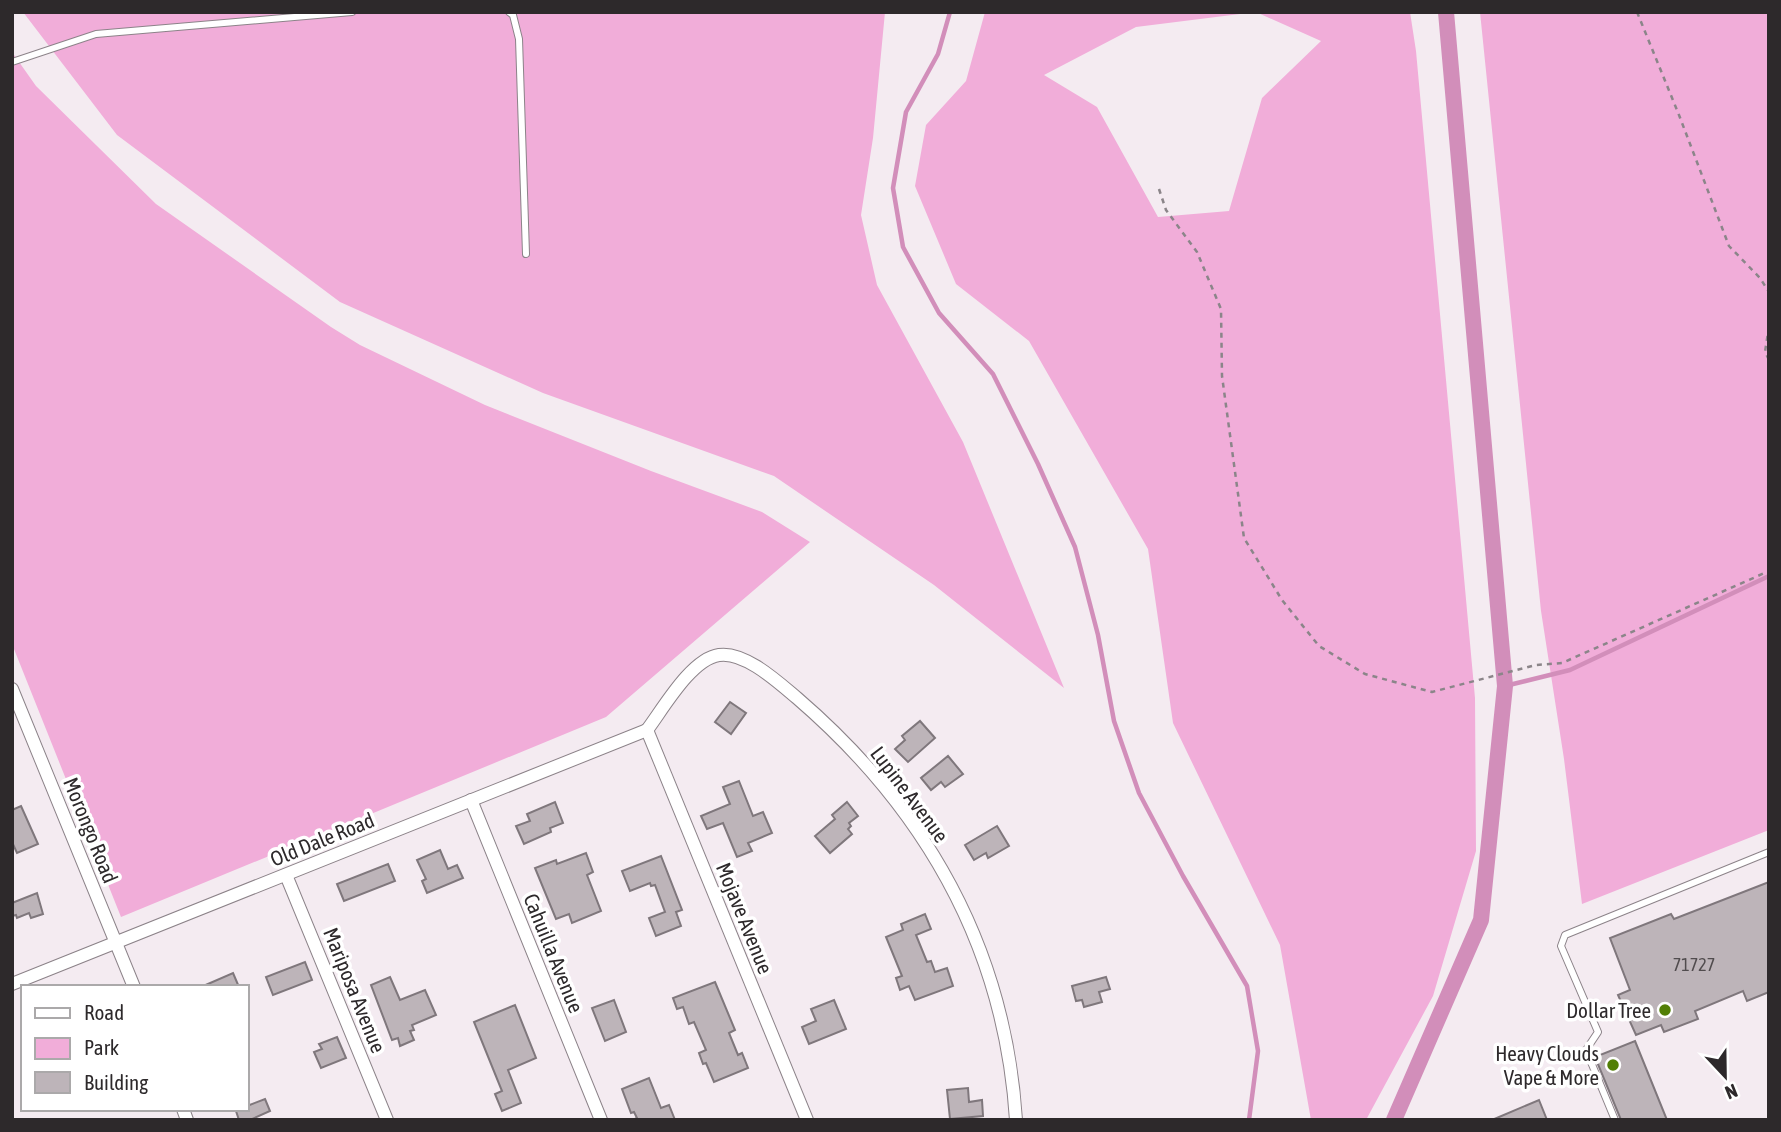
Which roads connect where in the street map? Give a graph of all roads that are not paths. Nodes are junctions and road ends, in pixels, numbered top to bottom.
1 (352, 12) edge
2 (509, 12) edge
3 (12, 62) edge
4 (526, 254) dead end
5 (12, 689) edge
6 (647, 730) junction
7 (471, 800) junction
8 (1769, 852) edge
9 (286, 875) junction
10 (117, 943) junction
11 (12, 984) edge
12 (133, 985) edge
13 (387, 1120) edge
14 (601, 1120) edge
15 (807, 1120) edge
16 (1016, 1120) edge
17 (1615, 1120) edge

1 - 3 lane
2 - 4 lane
5 - 10 street, Morongo Road
6 - 7 street, Old Dale Road
6 - 15 street, Mojave Avenue
6 - 16 street, Lupine Avenue
7 - 9 street, Old Dale Road
7 - 14 street, Cahuilla Avenue
8 - 17 lane
9 - 10 street, Old Dale Road
9 - 13 street, Mariposa Avenue
10 - 11 street, Old Dale Road
10 - 12 street, Morongo Road

